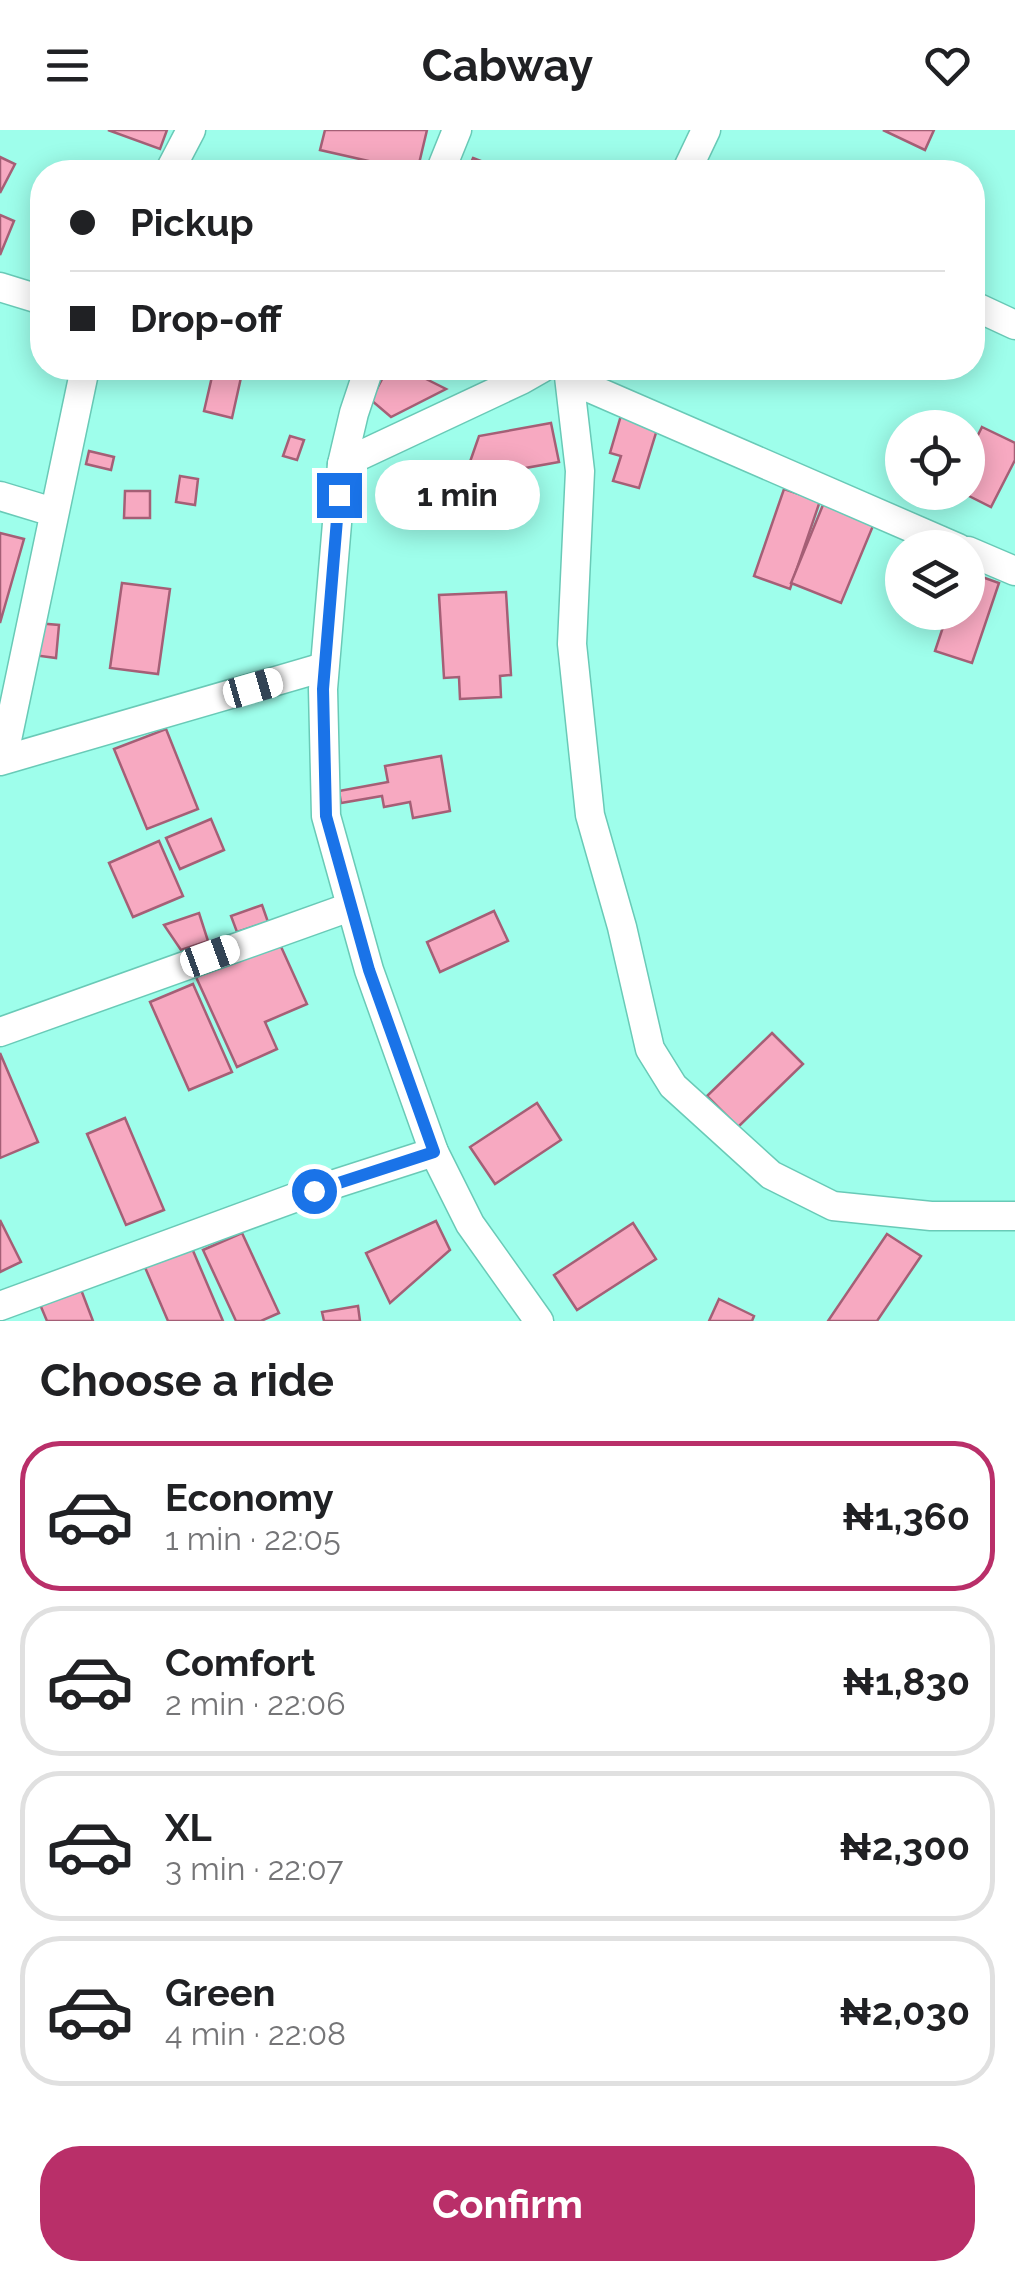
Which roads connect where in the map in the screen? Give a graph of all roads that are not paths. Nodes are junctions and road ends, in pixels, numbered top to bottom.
1 (191, 130) edge
2 (456, 130) edge
3 (706, 130) edge
4 (175, 160) edge
5 (445, 160) edge
6 (692, 160) edge
7 (0, 287) edge
8 (30, 296) edge
9 (985, 311) edge
10 (1015, 325) edge
11 (82, 380) edge
12 (366, 380) edge
13 (521, 380) edge
14 (569, 380) edge
15 (579, 380) edge
16 (342, 464) junction
17 (0, 496) edge
18 (53, 512) junction
19 (917, 530) edge
20 (985, 559) edge
21 (1015, 571) edge
22 (324, 667) junction
23 (1, 759) edge
24 (350, 906) junction
25 (0, 1032) edge
26 (434, 1152) junction
27 (1015, 1216) edge
28 (0, 1306) edge
29 (539, 1321) edge

1 - 4 street
2 - 5 street
3 - 6 street
7 - 8 street
9 - 10 street
11 - 18 street
12 - 16 street
13 - 16 street
14 - 27 street
15 - 19 street
16 - 22 street
17 - 18 street
18 - 23 street
20 - 21 street
22 - 23 street
22 - 24 street
24 - 25 street
24 - 26 street
26 - 28 street
26 - 29 street

